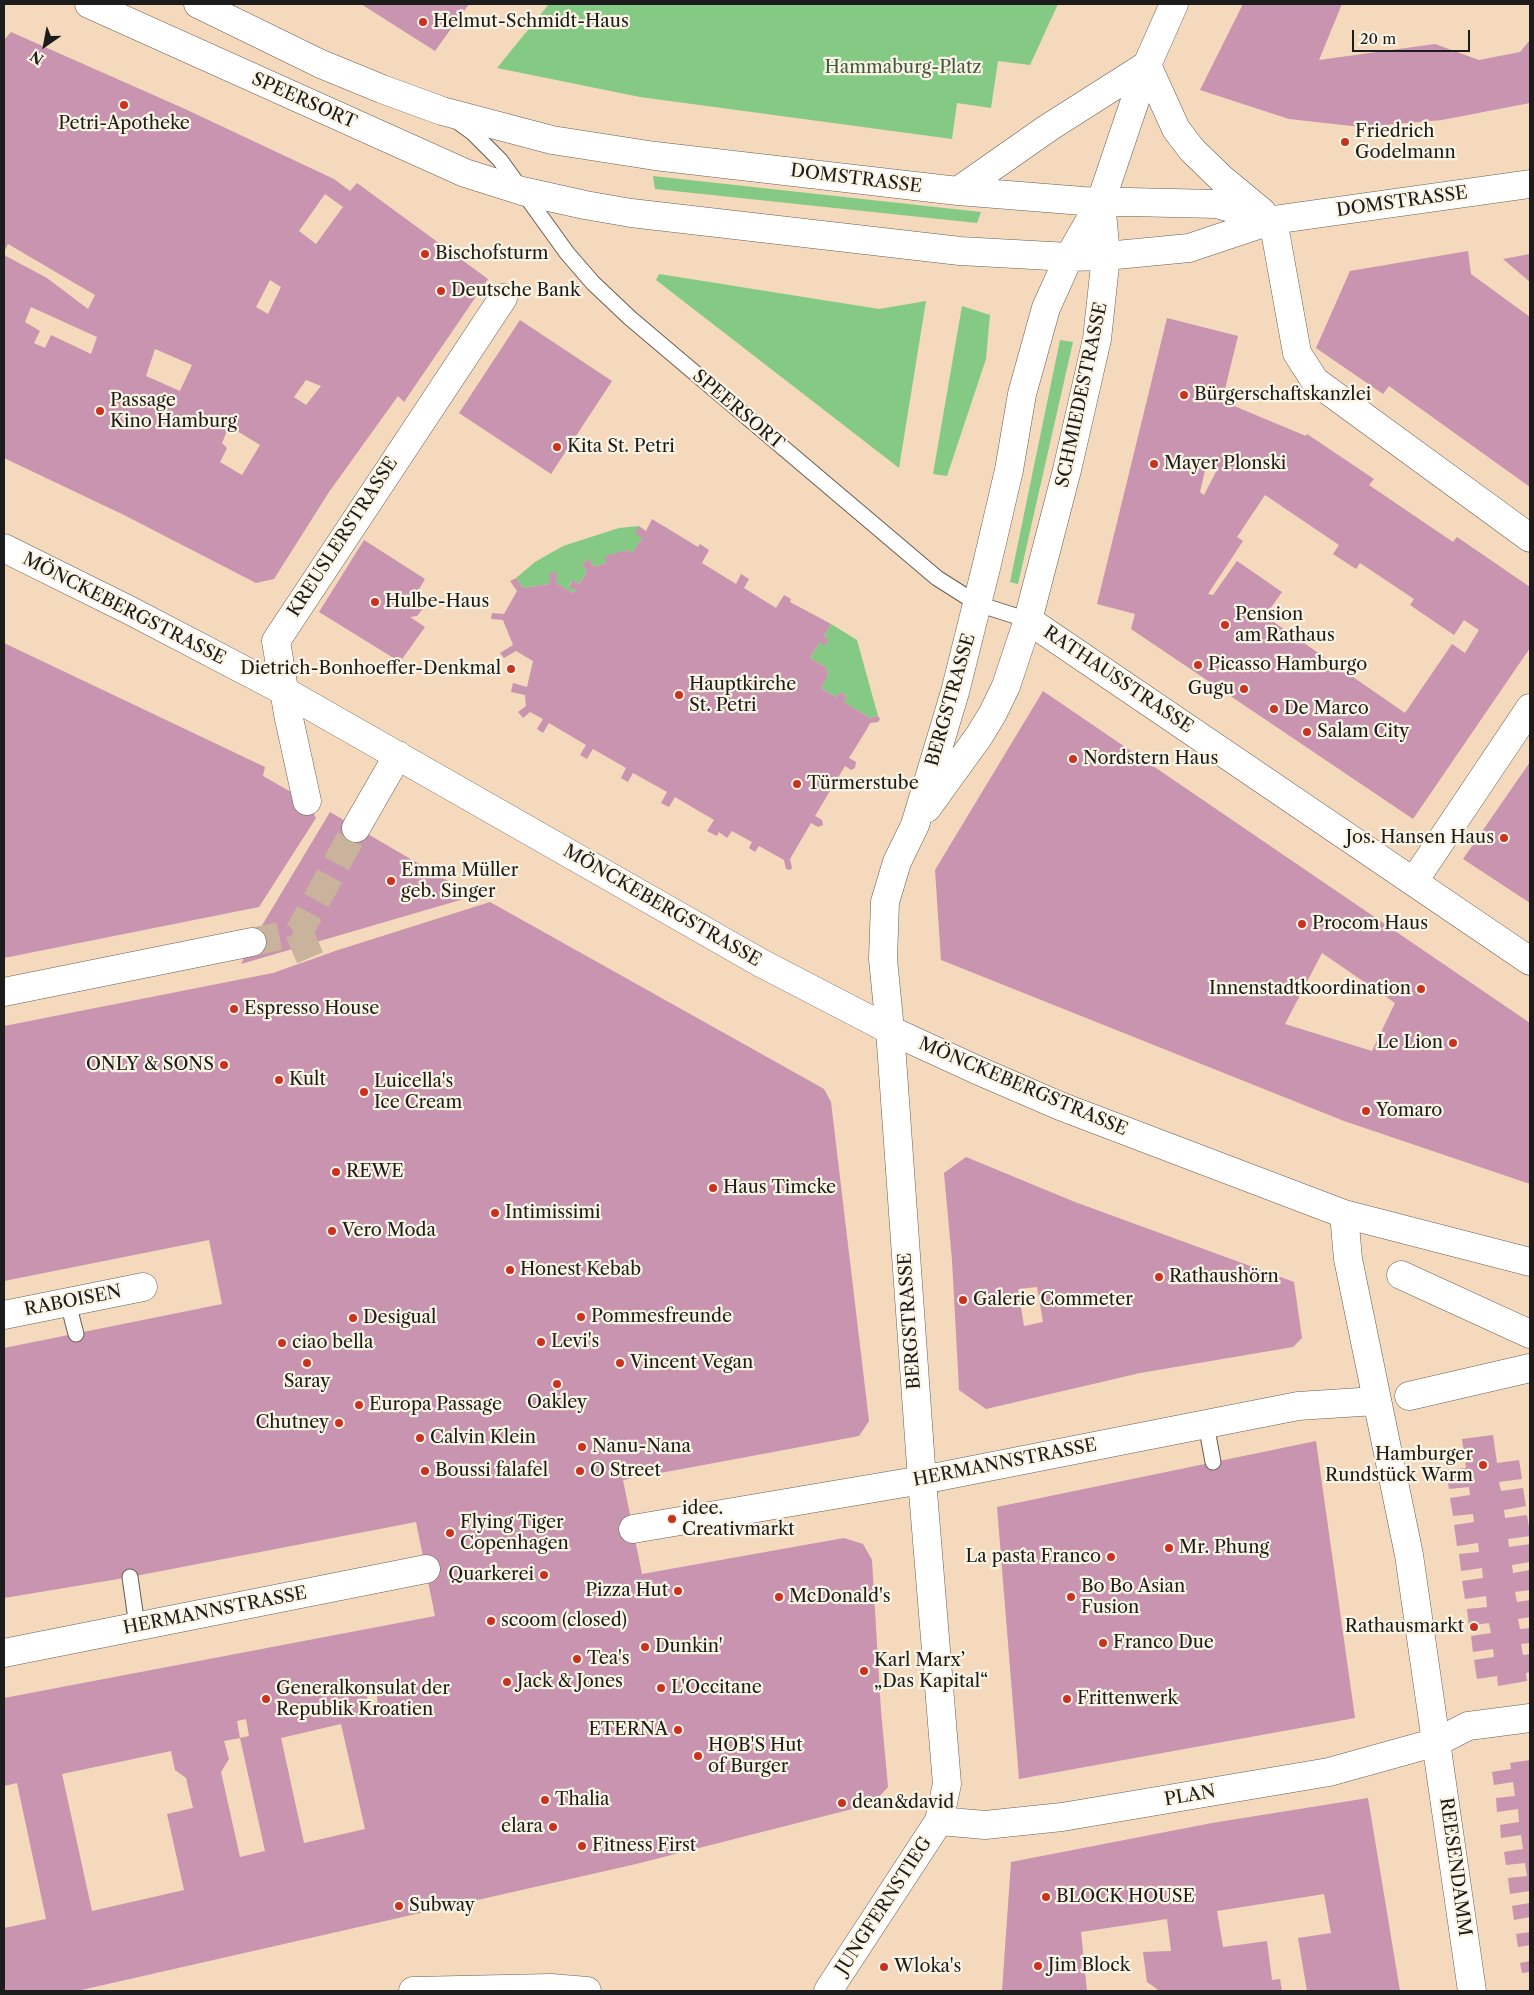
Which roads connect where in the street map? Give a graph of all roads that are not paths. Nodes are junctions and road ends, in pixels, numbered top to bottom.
1 (89, 4) edge
2 (198, 4) edge
3 (1174, 4) edge
4 (1147, 65) junction
5 (442, 111) junction
6 (1530, 184) edge
7 (522, 191) junction
8 (958, 191) junction
9 (1101, 201) junction
10 (1273, 220) junction
11 (1106, 256) junction
12 (1069, 257) junction
13 (502, 298) dead end
14 (1530, 538) edge
15 (4, 548) edge
16 (978, 604) junction
17 (1028, 620) junction
18 (286, 692) junction
19 (1530, 708) edge
20 (398, 755) junction
21 (308, 800) dead end
22 (914, 825) junction
23 (356, 828) tunnel mouth
24 (1414, 880) junction
25 (252, 942) tunnel mouth
26 (1530, 961) edge
27 (4, 992) edge
28 (890, 1030) junction
29 (1344, 1214) junction
30 (1530, 1262) edge
31 (1401, 1275) dead end
32 (143, 1287) dead end
33 (68, 1303) junction
34 (4, 1315) edge
35 (76, 1334) dead end
36 (1530, 1334) edge
37 (1530, 1368) edge
38 (1408, 1396) dead end
39 (1376, 1401) junction
40 (1206, 1424) junction
41 (1213, 1462) dead end
42 (922, 1480) junction
43 (633, 1529) dead end
44 (426, 1569) dead end
45 (130, 1577) dead end
46 (137, 1626) junction
47 (4, 1652) edge
48 (1530, 1718) edge
49 (1437, 1742) junction
50 (939, 1820) junction
51 (413, 1991) edge
52 (587, 1991) edge
53 (828, 1991) edge
54 (1472, 1991) edge

1 - 7 street, SPEERSORT
2 - 5 street, SPEERSORT
3 - 4 street
4 - 8 street
4 - 9 street
4 - 10 street
5 - 7 lane, SPEERSORT
5 - 8 street, DOMSTRASSE
6 - 10 street, DOMSTRASSE
7 - 12 street, DOMSTRASSE
7 - 16 lane, SPEERSORT
8 - 9 street, DOMSTRASSE
9 - 10 street, DOMSTRASSE
9 - 11 street, SCHMIEDESTRASSE
9 - 12 street
10 - 11 street, DOMSTRASSE
10 - 14 street
11 - 12 street, DOMSTRASSE
11 - 17 street, SCHMIEDESTRASSE
12 - 16 street
13 - 18 street, KREUSLERSTRASSE
15 - 18 street, MÖNCKEBERGSTRASSE
16 - 17 lane, SPEERSORT
16 - 22 street, BERGSTRASSE
17 - 22 street, BERGSTRASSE
17 - 24 street, RATHAUSSTRASSE
18 - 20 street, MÖNCKEBERGSTRASSE
18 - 21 street, KREUSLERSTRASSE
19 - 24 street
20 - 23 street
20 - 28 street, MÖNCKEBERGSTRASSE
22 - 28 street, BERGSTRASSE
24 - 26 street, RATHAUSSTRASSE
25 - 27 street
28 - 29 street, MÖNCKEBERGSTRASSE
28 - 42 street, BERGSTRASSE
29 - 30 street
29 - 39 street
31 - 36 street
32 - 33 street, RABOISEN
33 - 34 street, RABOISEN
33 - 35 lane
37 - 38 street
39 - 40 street, HERMANNSTRASSE
39 - 49 street
40 - 41 lane
40 - 42 street, HERMANNSTRASSE
42 - 43 street, HERMANNSTRASSE
42 - 50 street, BERGSTRASSE
44 - 46 street, HERMANNSTRASSE
45 - 46 lane
46 - 47 street, HERMANNSTRASSE
48 - 49 street, PLAN
49 - 50 street, PLAN
49 - 54 street, REESENDAMM
50 - 53 street, JUNGFERNSTIEG
51 - 52 street

